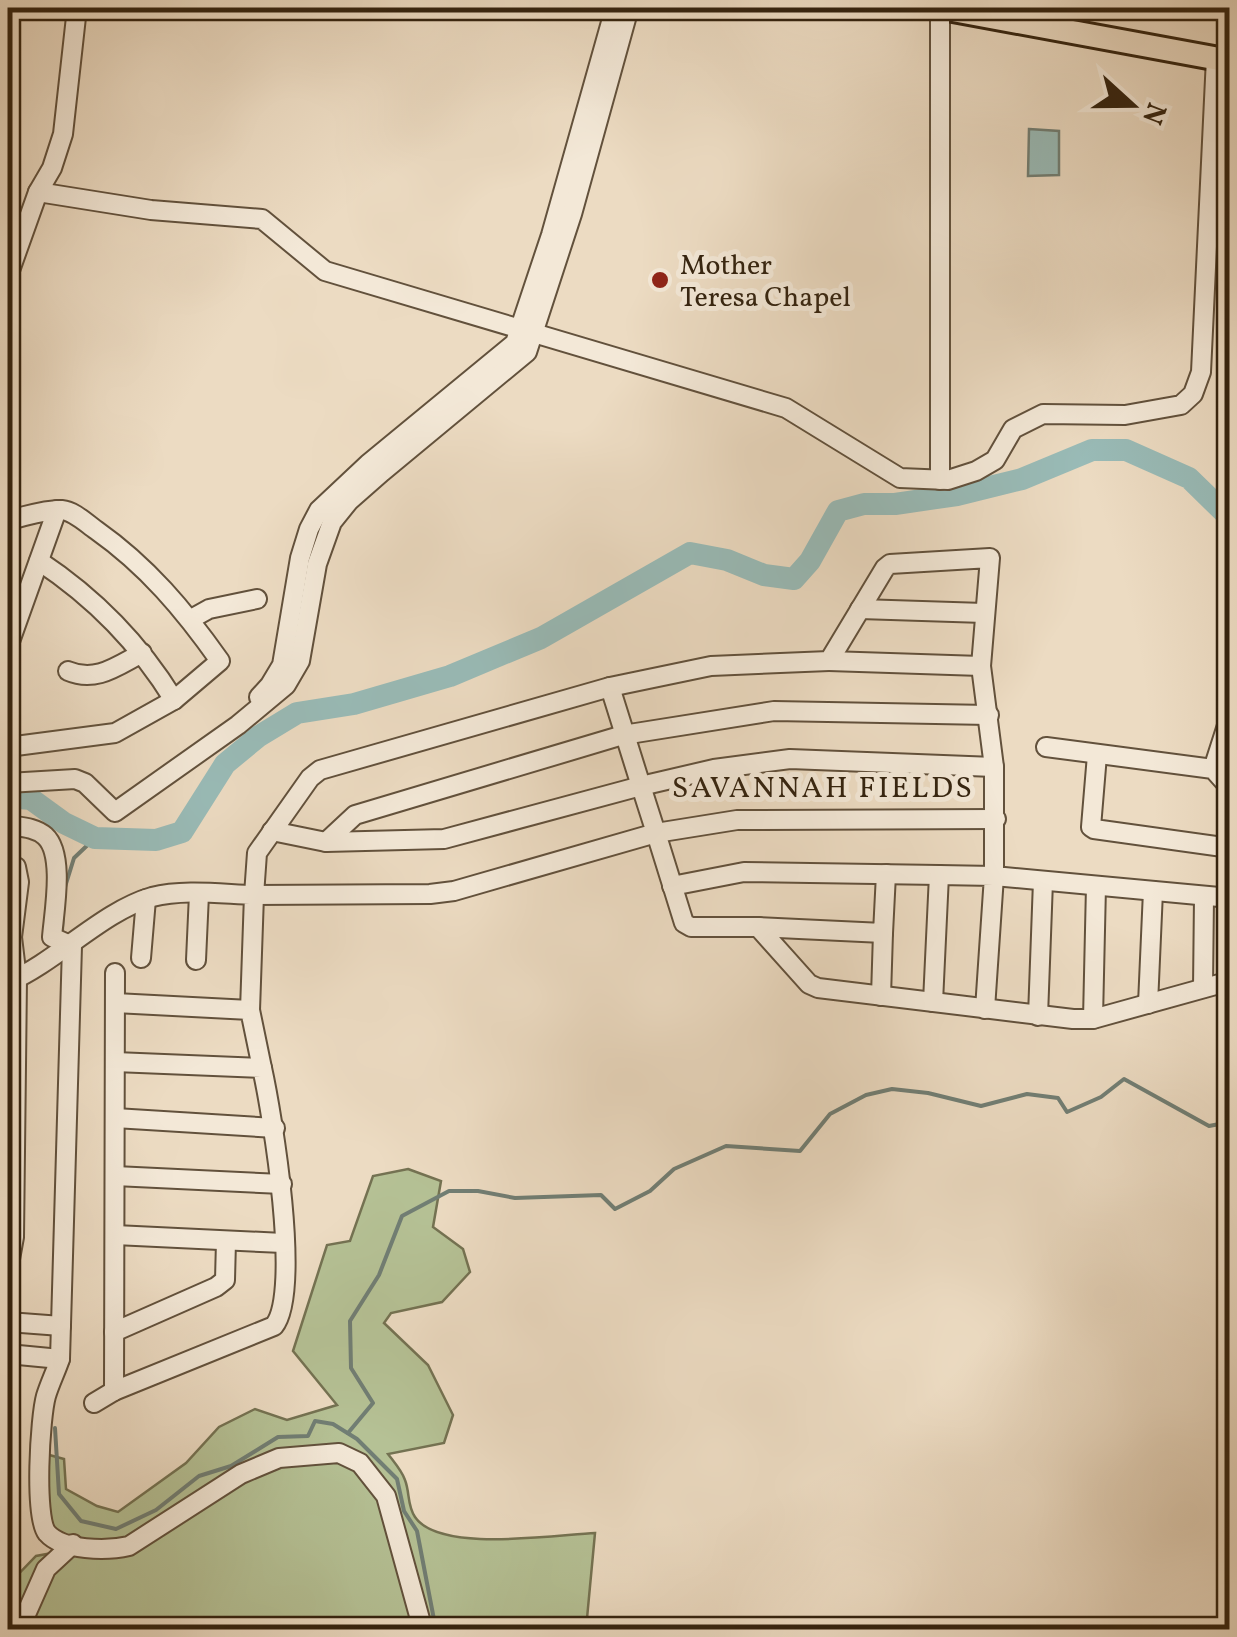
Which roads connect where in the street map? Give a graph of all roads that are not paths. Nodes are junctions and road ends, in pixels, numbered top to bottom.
1 (78, 8) edge
2 (615, 8) edge
3 (629, 8) edge
4 (941, 8) edge
5 (1223, 60) edge
6 (38, 192) junction
7 (8, 276) edge
8 (526, 332) junction
9 (940, 480) junction
10 (58, 510) junction
11 (8, 520) edge
12 (39, 562) junction
13 (257, 599) dead end
14 (860, 609) junction
15 (984, 613) junction
16 (191, 619) junction
17 (8, 647) edge
18 (142, 653) junction
19 (829, 661) junction
20 (982, 666) junction
21 (68, 671) dead end
22 (610, 687) junction
23 (174, 700) junction
24 (989, 715) junction
25 (1230, 716) edge
26 (623, 736) junction
27 (8, 747) edge
28 (1046, 747) dead end
29 (1097, 755) junction
30 (994, 767) junction
31 (1213, 768) junction
32 (8, 783) edge
33 (641, 786) junction
34 (1230, 788) edge
35 (996, 819) junction
36 (8, 825) edge
37 (272, 830) junction
38 (656, 834) junction
39 (326, 842) junction
40 (1230, 848) edge
41 (8, 864) edge
42 (886, 874) junction
43 (939, 875) junction
44 (994, 876) junction
45 (1043, 881) junction
46 (672, 886) junction
47 (1096, 886) junction
48 (1152, 891) junction
49 (199, 894) junction
50 (254, 895) junction
51 (1204, 897) junction
52 (1230, 898) edge
53 (146, 899) junction
54 (758, 927) junction
55 (883, 933) junction
56 (72, 946) junction
57 (140, 958) dead end
58 (196, 960) dead end
59 (115, 973) dead end
60 (12, 981) edge
61 (1230, 981) edge
62 (1203, 988) junction
63 (881, 996) junction
64 (934, 1002) junction
65 (115, 1004) junction
66 (1148, 1004) junction
67 (985, 1009) junction
68 (250, 1010) junction
69 (1038, 1016) junction
70 (1092, 1019) junction
71 (115, 1062) junction
72 (12, 1065) edge
73 (262, 1068) junction
74 (115, 1118) junction
75 (275, 1128) junction
76 (12, 1134) edge
77 (115, 1176) junction
78 (282, 1184) junction
79 (115, 1235) junction
80 (226, 1241) junction
81 (283, 1244) junction
82 (8, 1270) edge
83 (8, 1322) edge
84 (61, 1326) junction
85 (114, 1332) junction
86 (8, 1354) edge
87 (60, 1359) junction
88 (114, 1391) junction
89 (94, 1403) dead end
90 (73, 1544) junction
91 (19, 1630) edge
92 (423, 1630) edge

1 - 6 street
2 - 8 street
3 - 8 street
4 - 5 main road
4 - 9 street
5 - 9 street
6 - 7 street
6 - 8 street
8 - 9 street
8 - 32 street
10 - 11 street
10 - 12 street
10 - 16 street
12 - 17 street
12 - 18 street
13 - 16 street
14 - 15 street
14 - 15 street
14 - 19 street
15 - 20 street
16 - 23 street
18 - 21 street
18 - 23 street
19 - 20 street
19 - 22 street
20 - 24 street
22 - 26 street
22 - 37 street
23 - 27 street
24 - 26 street
24 - 30 street
25 - 31 street
26 - 33 street
26 - 39 street
28 - 29 street
29 - 31 street
29 - 40 street
30 - 33 street
30 - 35 street
31 - 34 street
33 - 38 street
33 - 39 street
35 - 38 street
35 - 44 street
36 - 56 street
37 - 39 street
37 - 50 street
38 - 46 street
38 - 50 street
41 - 60 street
42 - 43 street
42 - 46 street
42 - 55 street
43 - 44 street
43 - 64 street
44 - 45 street
44 - 67 street
45 - 47 street
45 - 69 street
46 - 54 street
47 - 48 street
47 - 70 street
48 - 51 street
48 - 66 street
49 - 50 street
49 - 53 street
49 - 58 street
50 - 68 street
51 - 52 street
51 - 62 street
53 - 56 street
53 - 57 street
54 - 55 street
54 - 63 street
55 - 63 street
56 - 60 street
56 - 84 street
59 - 65 street
60 - 72 street
61 - 62 street
62 - 66 street
63 - 64 street
64 - 67 street
65 - 68 street
65 - 71 street
66 - 70 street
67 - 69 street
68 - 73 street
69 - 70 street
71 - 73 street
71 - 74 street
72 - 76 street
73 - 75 street
74 - 75 street
74 - 77 street
75 - 78 street
76 - 82 street
77 - 78 street
77 - 79 street
78 - 81 street
79 - 80 street
79 - 85 street
80 - 81 street
80 - 85 street
81 - 88 street
83 - 84 street
84 - 87 street
85 - 88 street
86 - 87 street
87 - 90 street
88 - 89 street
90 - 91 street
90 - 92 street

